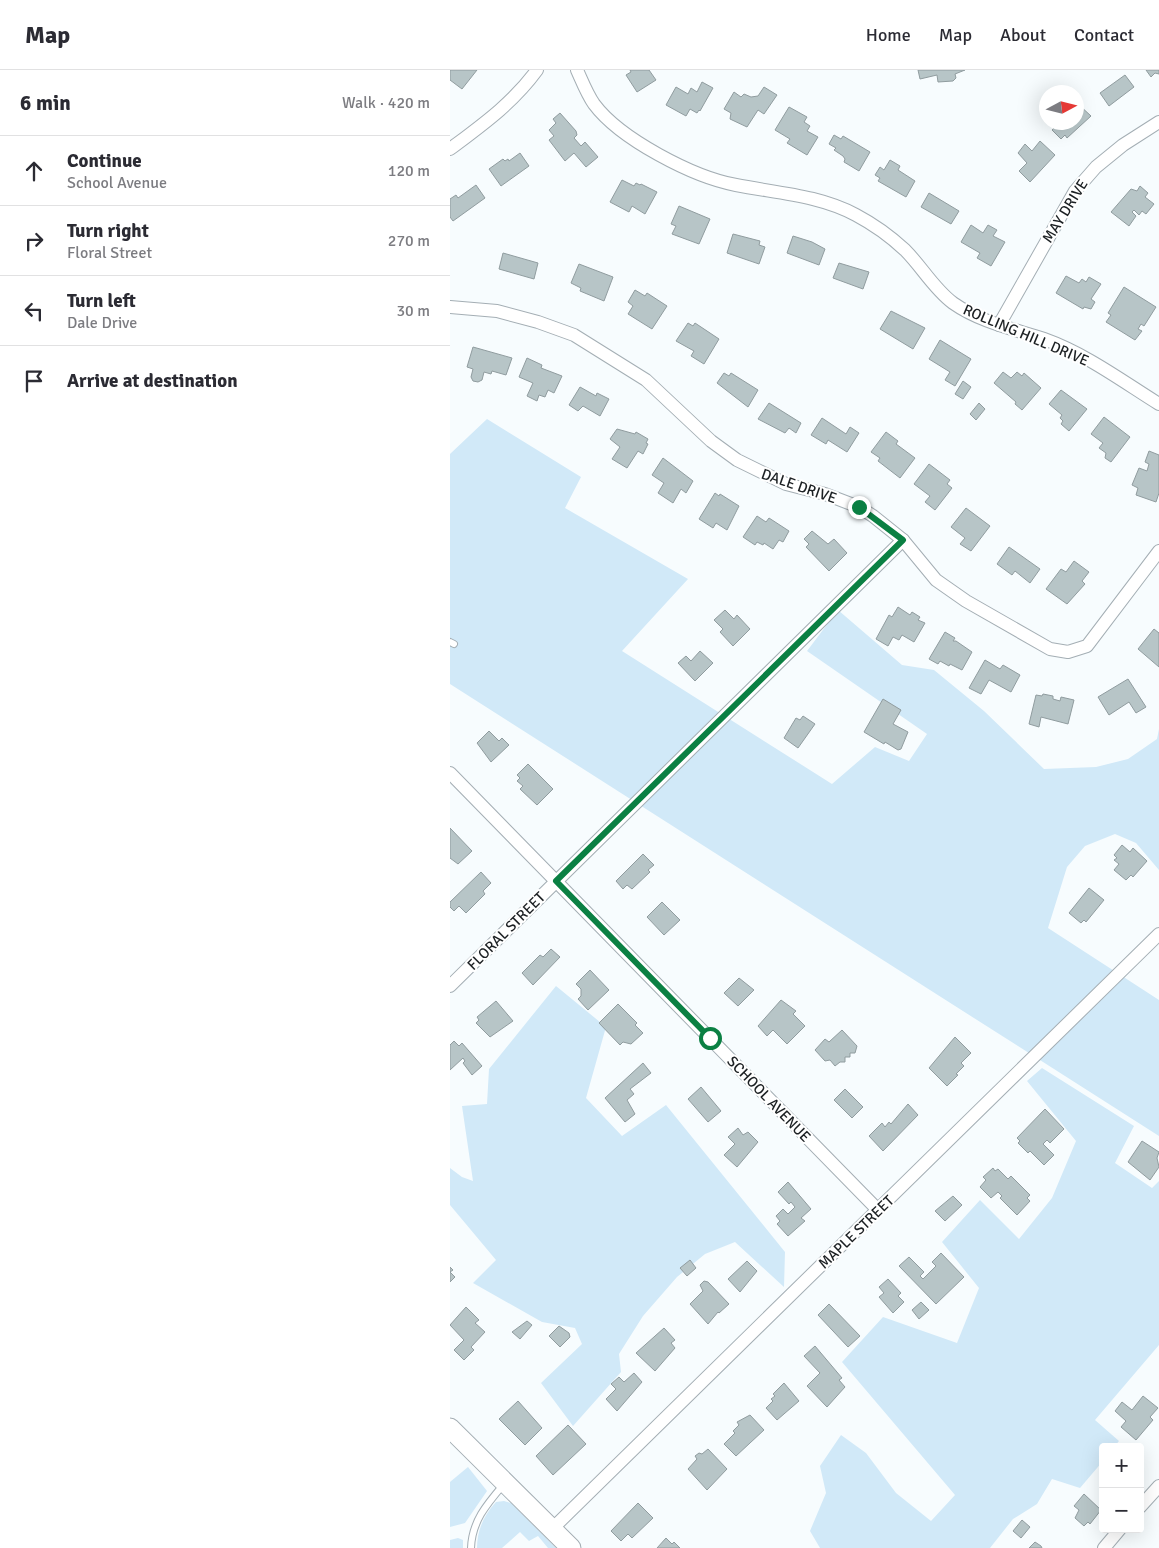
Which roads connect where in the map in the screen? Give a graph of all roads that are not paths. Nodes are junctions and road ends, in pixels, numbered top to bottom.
1 (537, 70) edge
2 (577, 70) edge
3 (1159, 122) edge
4 (450, 149) edge
5 (450, 307) edge
6 (999, 325) junction
7 (1159, 404) edge
8 (903, 540) junction
9 (1159, 551) edge
10 (450, 773) edge
11 (556, 881) junction
12 (1159, 934) edge
13 (450, 986) edge
14 (878, 1210) junction
15 (450, 1428) edge
16 (505, 1483) junction
17 (1159, 1486) edge
18 (1144, 1503) edge
19 (552, 1529) junction
20 (1117, 1533) edge
21 (471, 1548) edge
22 (571, 1548) edge
23 (1104, 1548) edge

1 - 4 street
2 - 6 street, ROLLING HILL DRIVE
3 - 6 street, MAY DRIVE
5 - 8 street, DALE DRIVE
6 - 7 street, ROLLING HILL DRIVE
8 - 9 street, DALE DRIVE
8 - 11 street, FLORAL STREET
10 - 11 street, SCHOOL AVENUE
11 - 13 street, FLORAL STREET
11 - 14 street, SCHOOL AVENUE
12 - 14 street, MAPLE STREET
14 - 19 street, MAPLE STREET
15 - 16 street
16 - 19 street
16 - 21 lane
17 - 18 street
19 - 22 street
20 - 23 street

